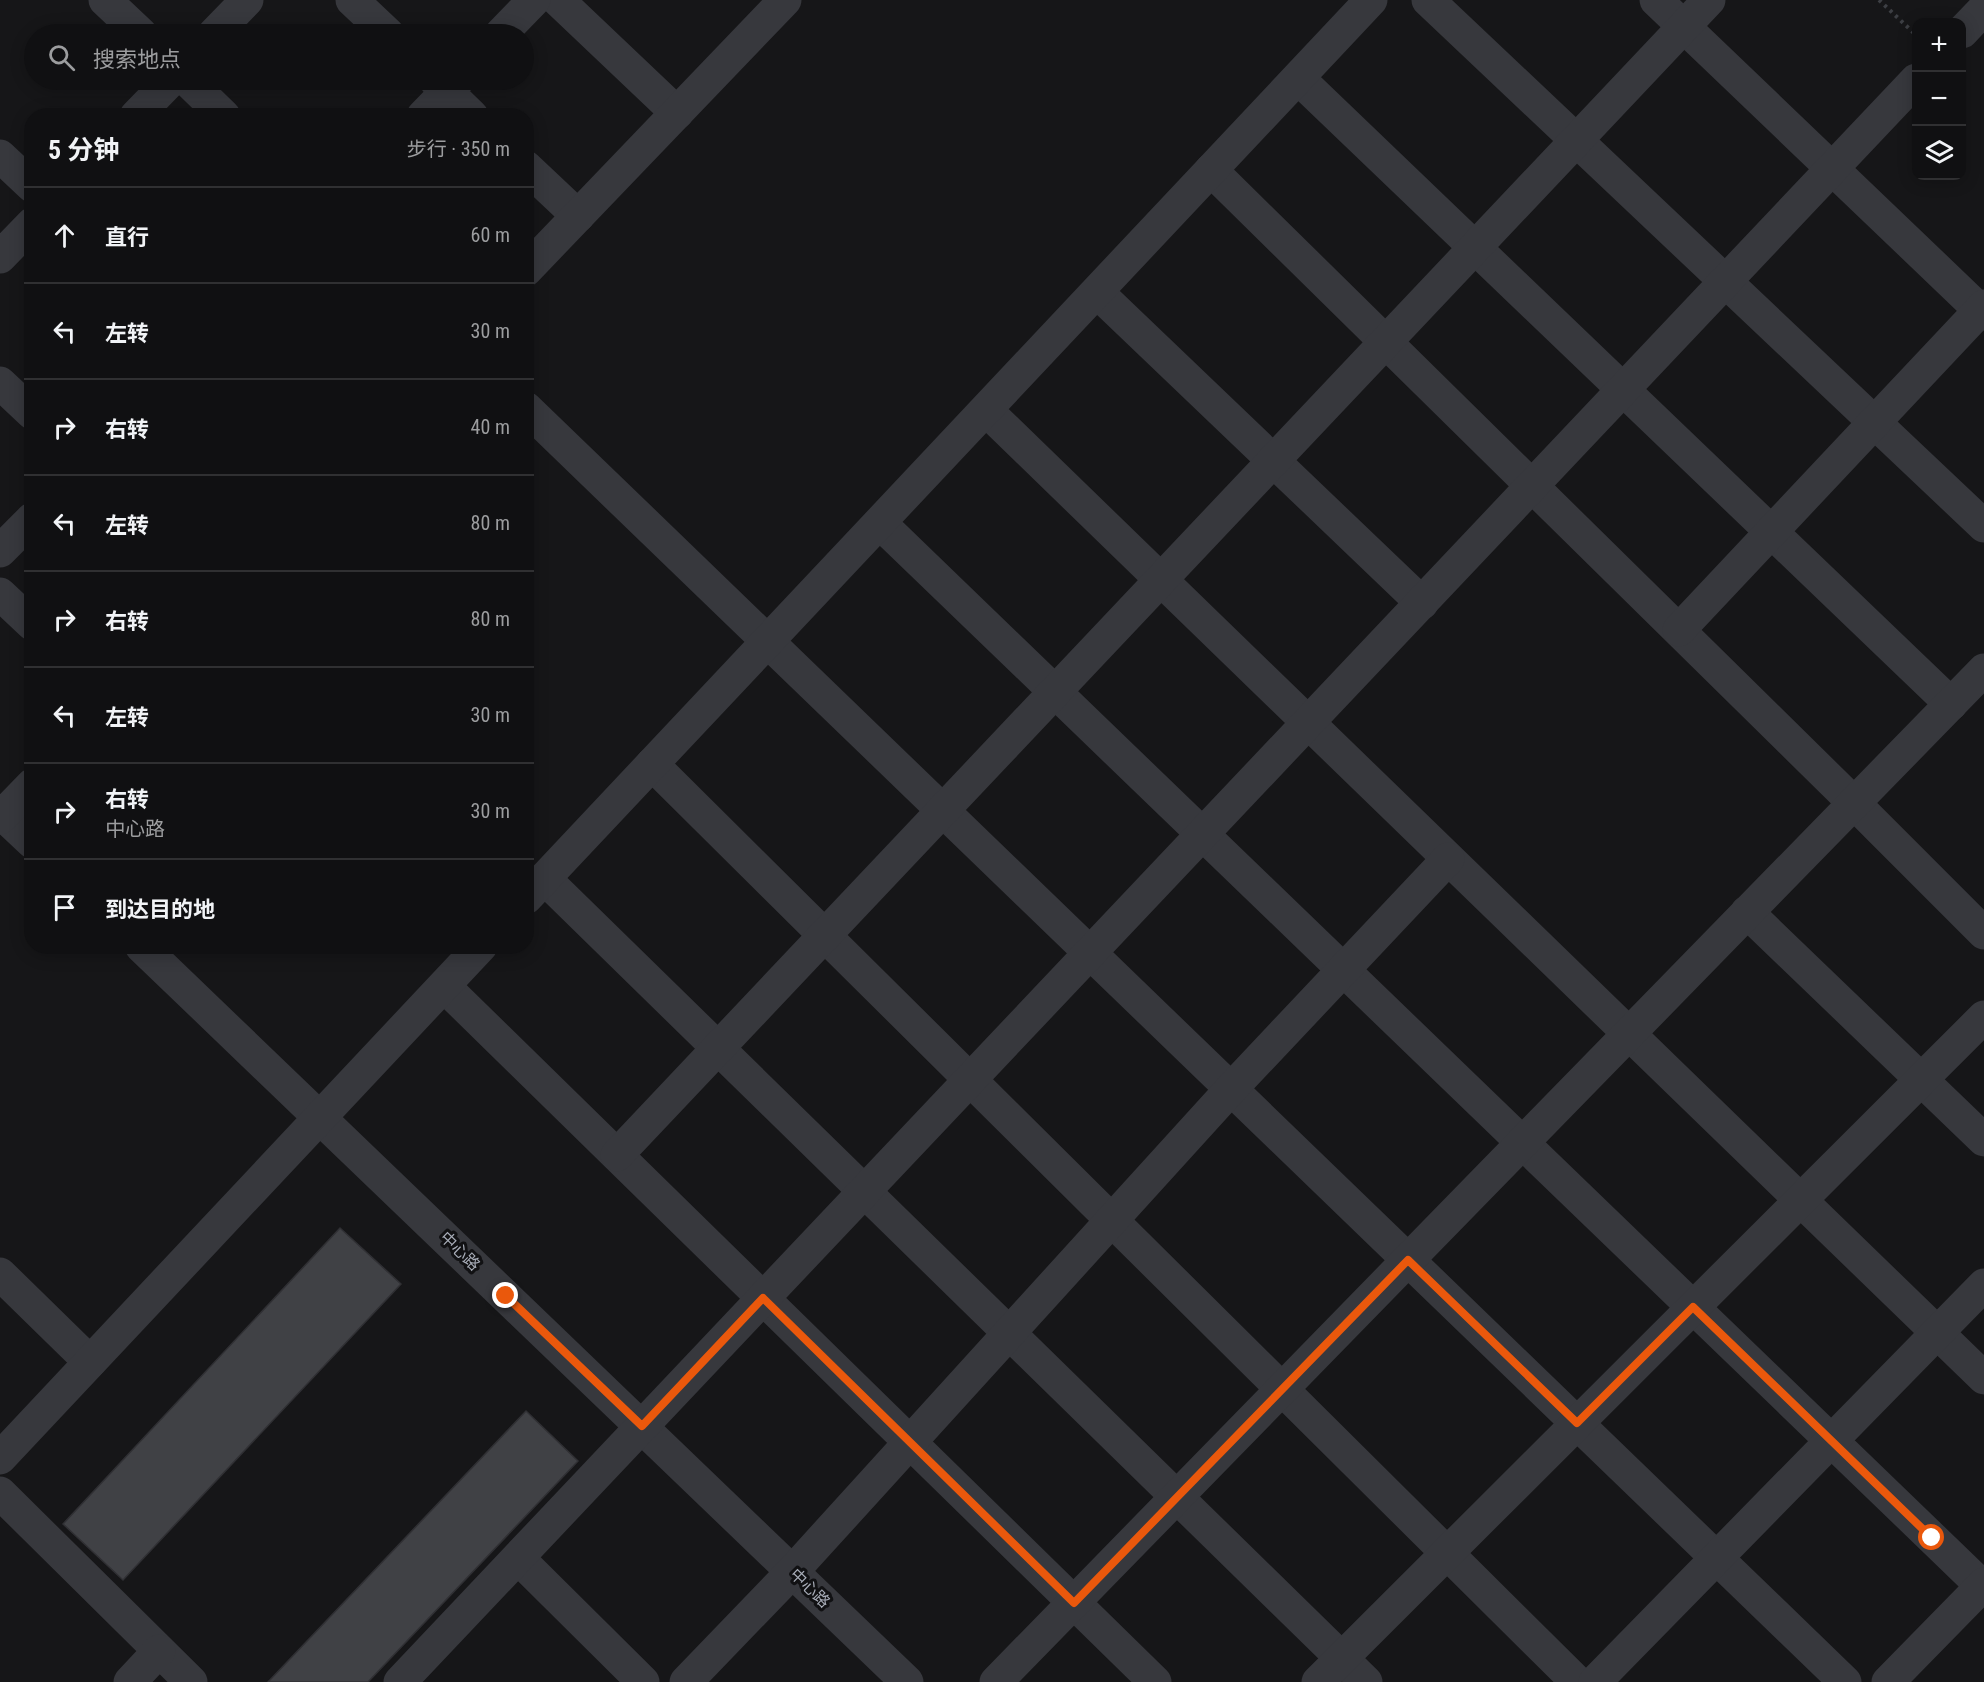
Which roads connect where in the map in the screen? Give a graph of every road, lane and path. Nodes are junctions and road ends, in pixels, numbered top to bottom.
1 (105, 0) edge
2 (247, 0) edge
3 (352, 0) edge
4 (534, 0) edge
5 (558, 0) edge
6 (785, 0) edge
7 (1371, 0) edge
8 (1428, 0) edge
9 (1656, 0) edge
10 (1709, 0) edge
11 (1879, 0) edge
12 (1984, 9) edge
13 (130, 24) edge
14 (224, 24) edge
15 (377, 24) edge
16 (511, 24) edge
17 (1684, 26) junction
18 (1966, 28) edge
19 (1912, 30) edge
20 (1298, 78) junction
21 (1912, 85) edge
22 (161, 90) edge
23 (197, 90) edge
24 (441, 90) edge
25 (452, 90) edge
26 (144, 108) edge
27 (216, 108) edge
28 (429, 108) edge
29 (466, 108) edge
30 (677, 113) junction
31 (1576, 140) junction
32 (0, 156) edge
33 (1833, 169) junction
34 (1211, 170) junction
35 (534, 175) edge
36 (24, 178) edge
37 (578, 216) junction
38 (24, 232) edge
39 (1475, 248) junction
40 (0, 257) edge
41 (534, 262) edge
42 (1726, 282) junction
43 (1097, 292) junction
44 (1983, 310) edge
45 (1386, 342) junction
46 (0, 383) edge
47 (1623, 390) junction
48 (24, 406) edge
49 (986, 410) junction
50 (534, 416) edge
51 (1874, 422) junction
52 (1274, 460) junction
53 (1532, 486) junction
54 (880, 523) junction
55 (1984, 526) edge
56 (24, 527) edge
57 (1772, 531) junction
58 (0, 551) edge
59 (1161, 580) junction
60 (0, 594) edge
61 (1422, 603) junction
62 (24, 616) edge
63 (1678, 630) junction
64 (768, 641) junction
65 (1984, 670) edge
66 (1055, 692) junction
67 (1951, 704) junction
68 (1308, 723) junction
69 (652, 764) junction
70 (24, 793) edge
71 (1854, 803) junction
72 (943, 810) junction
73 (1, 815) edge
74 (1203, 834) junction
75 (24, 835) edge
76 (1448, 859) junction
77 (536, 889) edge
78 (1747, 912) junction
79 (1984, 933) edge
80 (825, 935) junction
81 (1090, 953) junction
82 (149, 954) edge
83 (474, 954) edge
84 (1343, 969) junction
85 (444, 986) junction
86 (1984, 1017) edge
87 (1628, 1034) junction
88 (718, 1048) junction
89 (970, 1080) junction
90 (1921, 1080) junction
91 (1231, 1089) junction
92 (320, 1117) junction
93 (1984, 1140) edge
94 (1523, 1142) junction
95 (617, 1155) junction
96 (864, 1191) junction
97 (1800, 1200) junction
98 (1112, 1220) junction
99 (1408, 1260) junction
100 (0, 1274) edge
101 (1984, 1285) edge
102 (763, 1298) junction
103 (1693, 1307) junction
104 (1009, 1333) junction
105 (1937, 1333) junction
106 (90, 1362) junction
107 (1984, 1378) edge
108 (1282, 1389) junction
109 (1577, 1423) junction
110 (642, 1426) junction
111 (1831, 1441) junction
112 (910, 1443) junction
113 (0, 1458) edge
114 (0, 1493) edge
115 (1177, 1497) junction
116 (1447, 1553) junction
117 (518, 1558) junction
118 (1716, 1558) junction
119 (792, 1572) junction
120 (1983, 1585) edge
121 (1074, 1603) junction
122 (159, 1651) junction
123 (1342, 1658) junction
124 (407, 1680) edge
125 (130, 1682) edge
126 (190, 1682) edge
127 (643, 1682) edge
128 (686, 1682) edge
129 (907, 1682) edge
130 (996, 1682) edge
131 (1155, 1682) edge
132 (1318, 1682) edge
133 (1366, 1682) edge
134 (1577, 1682) edge
135 (1595, 1682) edge
136 (1845, 1682) edge
137 (1888, 1682) edge

1 - 13 street
2 - 14 street
3 - 15 street
4 - 16 street
5 - 30 street
6 - 30 street
7 - 20 street
8 - 31 street
9 - 17 street
10 - 17 street
11 - 19 path
12 - 18 street
17 - 31 street
17 - 33 street
20 - 34 street
20 - 39 street
21 - 33 street
22 - 26 street
23 - 27 street
24 - 28 street
25 - 29 street
30 - 37 street
31 - 39 street
31 - 42 street
32 - 36 street
33 - 42 street
33 - 44 street
34 - 43 street
34 - 45 street
35 - 37 street
37 - 41 street
38 - 40 street
39 - 45 street
39 - 47 street
42 - 47 street
42 - 51 street
43 - 49 street
43 - 52 street
44 - 51 street
45 - 52 street
45 - 53 street
46 - 48 street
47 - 53 street
47 - 57 street
49 - 54 street
49 - 59 street
50 - 64 street
51 - 55 street
51 - 57 street
52 - 59 street
52 - 61 street
53 - 61 street
53 - 63 street
54 - 64 street
54 - 66 street
56 - 58 street
57 - 63 street
57 - 67 street
59 - 66 street
59 - 68 street
60 - 62 street
61 - 68 street
63 - 71 street
64 - 69 street
64 - 72 street
65 - 67 street
66 - 72 street
66 - 74 street
67 - 71 street
68 - 74 street
68 - 76 street
69 - 77 street
69 - 80 street
70 - 73 street
71 - 78 street
71 - 79 street
72 - 80 street
72 - 81 street
73 - 75 street
74 - 81 street
74 - 84 street
76 - 84 street
76 - 87 street
77 - 88 street
78 - 87 street
78 - 90 street
80 - 88 street
80 - 89 street
81 - 89 street
81 - 91 street
82 - 92 street, 中心路
83 - 85 street
84 - 91 street
84 - 94 street
85 - 92 street
85 - 95 street
86 - 90 street
87 - 94 street
87 - 97 street
88 - 95 street
88 - 96 street
89 - 96 street
89 - 98 street
90 - 93 street
90 - 97 street
91 - 98 street
91 - 99 street
92 - 106 street
92 - 110 street, 中心路
94 - 99 street
94 - 103 street
95 - 102 street
96 - 102 street
96 - 104 street
97 - 103 street
97 - 105 street
98 - 104 street
98 - 108 street
99 - 108 street
99 - 109 street
100 - 106 street
101 - 105 street
102 - 110 street
102 - 112 street
103 - 109 street
103 - 111 street
104 - 112 street
104 - 115 street
105 - 107 street
105 - 111 street
106 - 113 street
108 - 115 street
108 - 116 street
109 - 116 street
109 - 118 street
110 - 117 street
110 - 119 street, 中心路
111 - 118 street
111 - 120 street
112 - 119 street
112 - 121 street
114 - 122 street
115 - 121 street
115 - 123 street
116 - 123 street
116 - 134 street
117 - 124 street
117 - 127 street
118 - 135 street
118 - 136 street
119 - 128 street
119 - 129 street, 中心路
120 - 137 street
121 - 130 street
121 - 131 street
122 - 125 street
122 - 126 street
123 - 132 street
123 - 133 street

